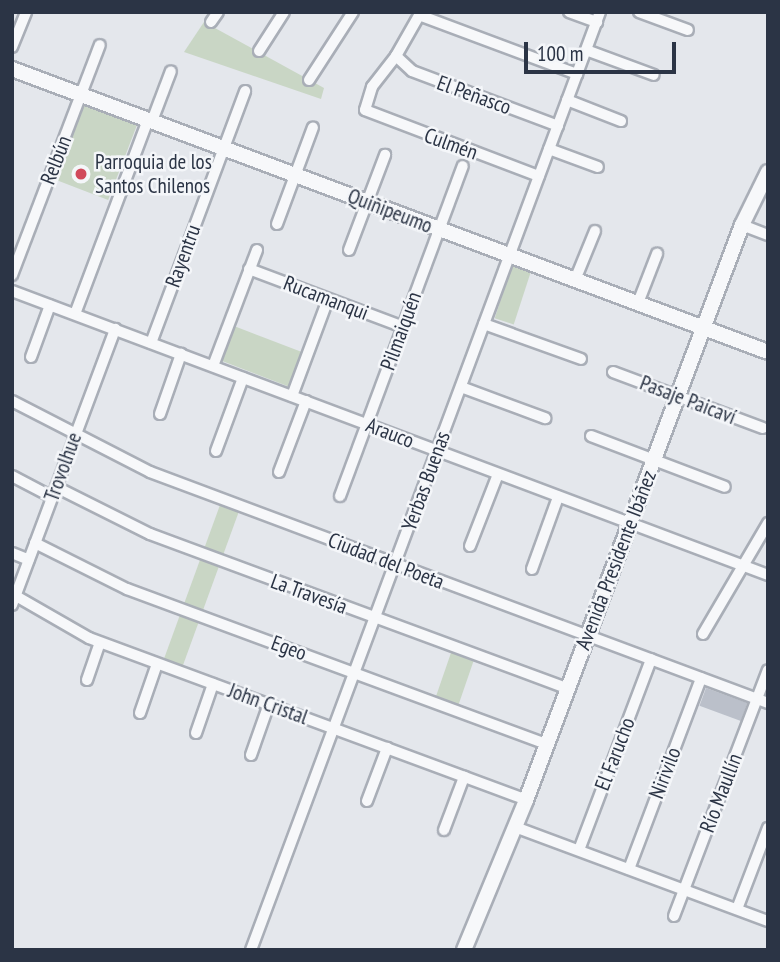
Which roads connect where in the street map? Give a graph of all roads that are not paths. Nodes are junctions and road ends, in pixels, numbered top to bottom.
1 (26, 12) edge
2 (284, 12) edge
3 (353, 12) edge
4 (569, 12) edge
5 (639, 12) edge
6 (420, 14) edge
7 (598, 17) edge
8 (688, 30) dead end
9 (100, 45) dead end
10 (12, 47) edge
11 (586, 50) junction
12 (259, 51) dead end
13 (396, 56) junction
14 (12, 69) edge
15 (170, 71) dead end
16 (577, 74) junction
17 (654, 75) dead end
18 (309, 80) dead end
19 (245, 91) dead end
20 (81, 94) junction
21 (567, 100) junction
22 (150, 121) junction
23 (621, 121) dead end
24 (558, 126) junction
25 (313, 127) dead end
26 (223, 148) junction
27 (549, 149) junction
28 (385, 155) dead end
29 (463, 166) dead end
30 (598, 167) dead end
31 (768, 172) edge
32 (295, 175) junction
33 (539, 176) junction
34 (367, 202) junction
35 (277, 223) dead end
36 (742, 225) junction
37 (439, 230) junction
38 (595, 231) dead end
39 (768, 235) edge
40 (257, 250) dead end
41 (349, 250) dead end
42 (657, 254) dead end
43 (509, 256) junction
44 (249, 270) junction
45 (12, 275) edge
46 (575, 280) junction
47 (12, 290) edge
48 (328, 299) junction
49 (638, 303) junction
50 (50, 305) junction
51 (75, 314) junction
52 (484, 324) junction
53 (403, 327) junction
54 (703, 328) junction
55 (115, 329) junction
56 (151, 343) junction
57 (768, 352) edge
58 (181, 354) junction
59 (31, 357) dead end
60 (581, 359) dead end
61 (213, 366) junction
62 (614, 372) dead end
63 (243, 378) junction
64 (461, 387) junction
65 (292, 396) junction
66 (677, 396) junction
67 (12, 401) edge
68 (306, 401) junction
69 (160, 414) dead end
70 (545, 418) dead end
71 (367, 424) junction
72 (762, 428) dead end
73 (76, 435) junction
74 (591, 436) dead end
75 (437, 450) junction
76 (216, 451) dead end
77 (654, 459) junction
78 (279, 472) dead end
79 (498, 474) junction
80 (12, 476) edge
81 (725, 487) dead end
82 (54, 492) junction
83 (340, 496) dead end
84 (558, 497) junction
85 (768, 523) edge
86 (629, 525) junction
87 (35, 543) junction
88 (470, 546) dead end
89 (12, 553) edge
90 (29, 560) junction
91 (394, 565) junction
92 (743, 566) junction
93 (532, 569) dead end
94 (768, 575) edge
95 (14, 601) edge
96 (374, 618) junction
97 (703, 634) dead end
98 (587, 636) junction
99 (100, 643) junction
100 (651, 659) junction
101 (157, 664) junction
102 (768, 670) edge
103 (354, 672) junction
104 (701, 678) junction
105 (88, 680) dead end
106 (213, 684) junction
107 (568, 689) junction
108 (762, 701) edge
109 (269, 704) junction
110 (140, 713) dead end
111 (334, 728) junction
112 (195, 733) dead end
113 (547, 744) junction
114 (387, 748) junction
115 (251, 755) dead end
116 (464, 777) junction
117 (526, 800) junction
118 (367, 801) dead end
119 (515, 827) junction
120 (768, 828) edge
121 (444, 830) dead end
122 (579, 850) junction
123 (629, 869) junction
124 (684, 890) junction
125 (737, 909) junction
126 (674, 916) dead end
127 (768, 921) edge
128 (251, 950) edge
129 (464, 950) edge

1 - 10 street
2 - 12 street
3 - 18 street
4 - 7 street
5 - 8 street
6 - 13 street
6 - 16 street
7 - 11 street, Yerbas Buenas
9 - 20 street, Relbún
11 - 16 street, Yerbas Buenas
11 - 17 street
13 - 24 street, El Peñasco
13 - 33 street, Culmén
14 - 20 street, Quiñipeumo
15 - 22 street
16 - 21 street, Yerbas Buenas
19 - 26 street, Rayentru
20 - 22 street, Quiñipeumo
20 - 45 street, Relbún
21 - 23 street
21 - 24 street, Yerbas Buenas
22 - 26 street, Quiñipeumo
22 - 51 street
24 - 27 street, Yerbas Buenas
25 - 32 street
26 - 32 street, Quiñipeumo
26 - 56 street, Rayentru
27 - 30 street
27 - 33 street, Yerbas Buenas
28 - 34 street
29 - 37 street, Pilmaiquén
31 - 36 street, Avenida Presidente Ibáñez
32 - 34 street, Quiñipeumo
32 - 35 street
33 - 43 street, Yerbas Buenas
34 - 37 street, Quiñipeumo
34 - 41 street
36 - 39 street
36 - 54 street, Avenida Presidente Ibáñez
37 - 43 street, Quiñipeumo
37 - 53 street, Pilmaiquén
38 - 46 street
40 - 44 street
42 - 49 street
43 - 46 street, Quiñipeumo
43 - 52 street, Yerbas Buenas
44 - 48 street, Rucamanqui
44 - 61 street
46 - 49 street, Quiñipeumo
47 - 50 street, Arauco
48 - 53 street, Rucamanqui
48 - 65 street
49 - 54 street, Quiñipeumo
50 - 51 street, Arauco
50 - 59 street
51 - 55 street, Arauco
52 - 60 street
52 - 64 street, Yerbas Buenas
53 - 71 street, Pilmaiquén
54 - 57 street, Quiñipeumo
54 - 66 street, Avenida Presidente Ibáñez
55 - 56 street, Arauco
55 - 73 street, Trovolhue
56 - 58 street, Arauco
58 - 61 street, Arauco
58 - 69 street
61 - 63 street, Arauco
62 - 66 street, Pasaje Paicaví
63 - 65 street, Arauco
63 - 76 street
64 - 70 street
64 - 75 street, Yerbas Buenas
65 - 68 street, Arauco
66 - 72 street, Pasaje Paicaví
66 - 77 street, Avenida Presidente Ibáñez
67 - 73 street, Ciudad del Poeta
68 - 71 street, Arauco
68 - 78 street
71 - 75 street, Arauco
71 - 83 street, Pilmaiquén
73 - 82 street, Trovolhue
73 - 91 street, Ciudad del Poeta
74 - 77 street
75 - 79 street, Arauco
75 - 91 street, Yerbas Buenas
77 - 81 street
77 - 86 street, Avenida Presidente Ibáñez
79 - 84 street, Arauco
79 - 88 street
80 - 82 street, La Travesía
82 - 87 street, Trovolhue
82 - 96 street, La Travesía
84 - 86 street, Arauco
84 - 93 street
85 - 92 street
86 - 92 street, Arauco
86 - 98 street, Avenida Presidente Ibáñez
87 - 90 street, Trovolhue
87 - 103 street, Egeo
89 - 90 street
90 - 95 street, Trovolhue
91 - 96 street, Yerbas Buenas
91 - 98 street, Ciudad del Poeta
92 - 94 street, Arauco
92 - 97 street
95 - 99 street, John Cristal
96 - 103 street, Yerbas Buenas
96 - 107 street, La Travesía
98 - 100 street, Ciudad del Poeta
98 - 107 street, Avenida Presidente Ibáñez
99 - 101 street, John Cristal
99 - 105 street
100 - 104 street, Ciudad del Poeta
100 - 122 street, El Farucho
101 - 106 street, John Cristal
101 - 110 street
102 - 108 street, Río Maullín
103 - 111 street, Yerbas Buenas
103 - 113 street, Egeo
104 - 108 street, Ciudad del Poeta
104 - 123 street, Nirivilo
106 - 109 street, John Cristal
106 - 112 street
107 - 113 street, Avenida Presidente Ibáñez
108 - 124 street, Río Maullín
109 - 111 street, John Cristal
109 - 115 street
111 - 114 street, John Cristal
111 - 128 street, Yerbas Buenas
113 - 117 street, Avenida Presidente Ibáñez
114 - 116 street, John Cristal
114 - 118 street
116 - 117 street, John Cristal
116 - 121 street
117 - 119 street, Avenida Presidente Ibáñez
119 - 122 street
119 - 129 street, Avenida Presidente Ibáñez
120 - 125 street
122 - 123 street
123 - 124 street
124 - 125 street
124 - 126 street, Río Maullín
125 - 127 street

